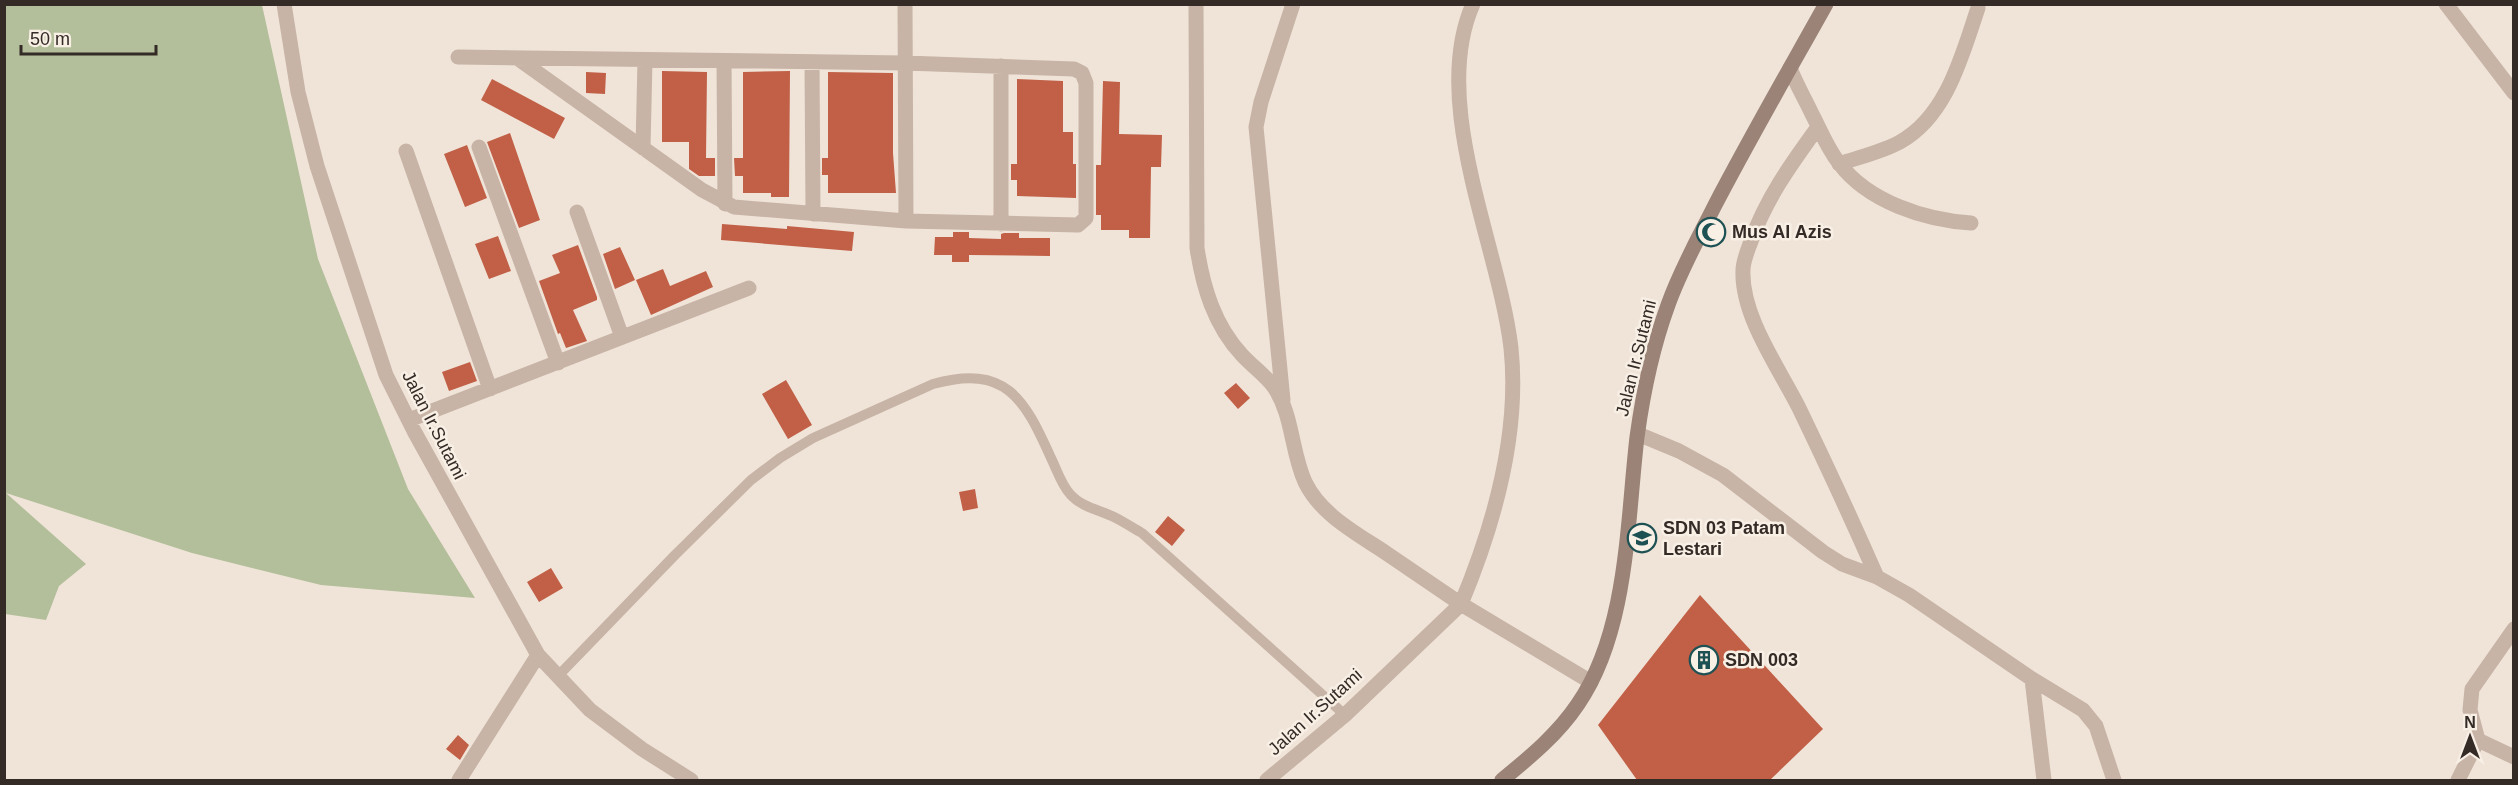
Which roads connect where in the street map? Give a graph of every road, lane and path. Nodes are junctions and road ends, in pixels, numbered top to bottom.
1 (284, 4) edge
2 (905, 4) edge
3 (1196, 4) edge
4 (1293, 4) edge
5 (1473, 4) edge
6 (1826, 4) edge
7 (2446, 4) edge
8 (1978, 8) dead end
9 (458, 57) dead end
10 (517, 58) junction
11 (645, 60) junction
12 (724, 61) junction
13 (812, 62) junction
14 (905, 63) junction
15 (1001, 66) junction
16 (1790, 68) junction
17 (2514, 93) edge
18 (1818, 127) junction
19 (479, 147) dead end
20 (643, 148) junction
21 (406, 151) dead end
22 (1839, 164) junction
23 (725, 204) junction
24 (577, 212) dead end
25 (813, 213) junction
26 (906, 221) junction
27 (1971, 223) dead end
28 (1001, 224) junction
29 (749, 288) dead end
30 (622, 337) junction
31 (558, 363) junction
32 (490, 389) junction
33 (1284, 406) junction
34 (408, 420) junction
35 (1638, 434) junction
36 (1877, 578) junction
37 (1461, 604) junction
38 (2514, 629) edge
39 (538, 655) junction
40 (557, 677) junction
41 (2032, 679) junction
42 (1591, 682) junction
43 (1345, 715) junction
44 (2478, 740) junction
45 (2514, 757) edge
46 (459, 780) edge
47 (691, 780) edge
48 (1267, 780) edge
49 (1502, 780) edge
50 (2043, 780) edge
51 (2114, 780) edge
52 (2458, 780) edge

1 - 34 street, Jalan Ir.Sutami
2 - 14 street
3 - 33 street
4 - 33 street
5 - 37 street
6 - 16 street, Jalan Ir.Sutami
7 - 17 street
8 - 22 street
9 - 10 street
10 - 11 street
10 - 20 street
11 - 12 street
11 - 20 street
12 - 13 street
12 - 23 street
13 - 14 street
13 - 25 street
14 - 15 street
14 - 26 street
15 - 28 street
15 - 28 street
16 - 18 street
16 - 35 street, Jalan Ir.Sutami
18 - 22 street
18 - 36 street
19 - 31 street
20 - 23 street
21 - 32 street
22 - 27 street
23 - 25 street
24 - 30 street
25 - 26 street
26 - 28 street
29 - 30 street
30 - 31 street
31 - 32 street
32 - 34 street
33 - 37 street
34 - 39 street, Jalan Ir.Sutami
35 - 36 street
35 - 42 street, Jalan Ir.Sutami
36 - 41 street
37 - 42 street
37 - 43 street, Jalan Ir.Sutami
38 - 44 street
39 - 40 street, Jalan Ir.Sutami
39 - 46 street
40 - 43 lane
40 - 47 street, Jalan Ir.Sutami
41 - 50 street
41 - 51 street
42 - 49 street, Jalan Ir.Sutami
43 - 48 street, Jalan Ir.Sutami
44 - 45 street
44 - 52 street

